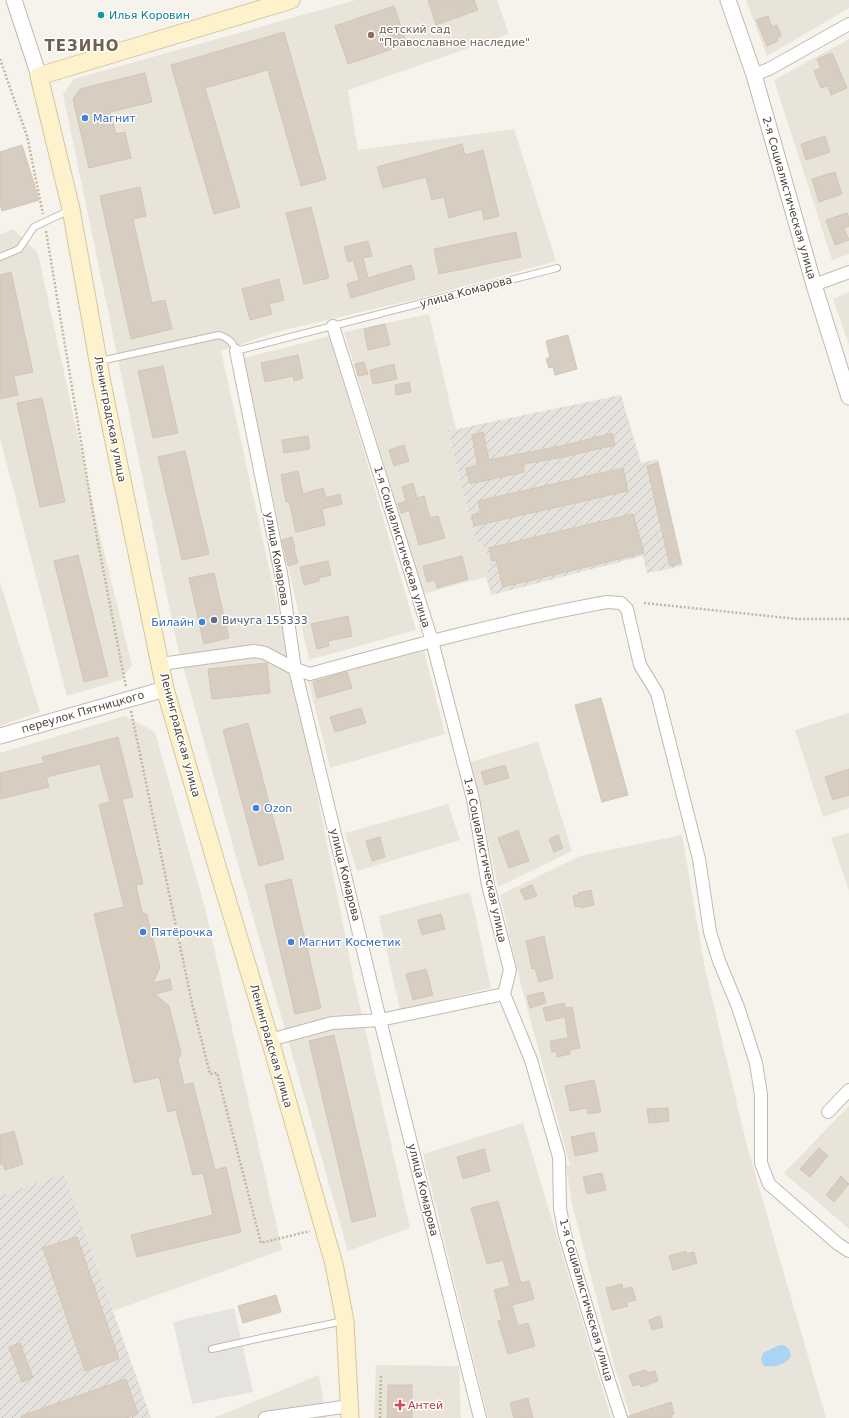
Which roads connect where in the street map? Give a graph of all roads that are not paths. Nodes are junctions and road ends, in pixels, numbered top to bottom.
1 (14, 0) edge
2 (291, 0) edge
3 (728, 0) edge
4 (849, 24) edge
5 (754, 75) junction
6 (39, 76) junction
7 (71, 209) junction
8 (0, 256) edge
9 (557, 268) dead end
10 (849, 272) edge
11 (814, 285) junction
12 (333, 326) junction
13 (236, 351) junction
14 (98, 362) junction
15 (849, 397) edge
16 (432, 641) junction
17 (161, 664) junction
18 (294, 669) junction
19 (165, 689) junction
20 (0, 736) edge
21 (504, 994) junction
22 (380, 1020) junction
23 (270, 1040) junction
24 (849, 1090) edge
25 (828, 1112) dead end
26 (849, 1251) edge
27 (345, 1321) junction
28 (212, 1349) dead end
29 (350, 1412) edge
30 (265, 1418) edge
31 (480, 1418) edge
32 (621, 1418) edge

1 - 6 street, Ленинградская улица
2 - 6 main road
3 - 5 street, 2-я Социалистическая улица
4 - 5 street
5 - 11 street, 2-я Социалистическая улица
6 - 7 main road, Ленинградская улица
7 - 8 lane
7 - 14 main road, Ленинградская улица
9 - 12 lane, улица Комарова
10 - 11 street
11 - 15 street, 2-я Социалистическая улица
12 - 13 lane, улица Комарова
12 - 16 street, 1-я Социалистическая улица
13 - 14 lane, улица Комарова
13 - 18 street, улица Комарова
14 - 17 main road, Ленинградская улица
16 - 18 street
16 - 21 street, 1-я Социалистическая улица
16 - 26 street
17 - 18 street
17 - 19 main road, Ленинградская улица
18 - 22 street, улица Комарова
19 - 20 street, переулок Пятницкого
19 - 23 main road, Ленинградская улица
21 - 22 street
21 - 32 street, 1-я Социалистическая улица
22 - 23 street
22 - 31 street, улица Комарова
23 - 27 main road, Ленинградская улица
24 - 25 street
27 - 28 lane
27 - 29 main road, Ленинградская улица
29 - 30 street

